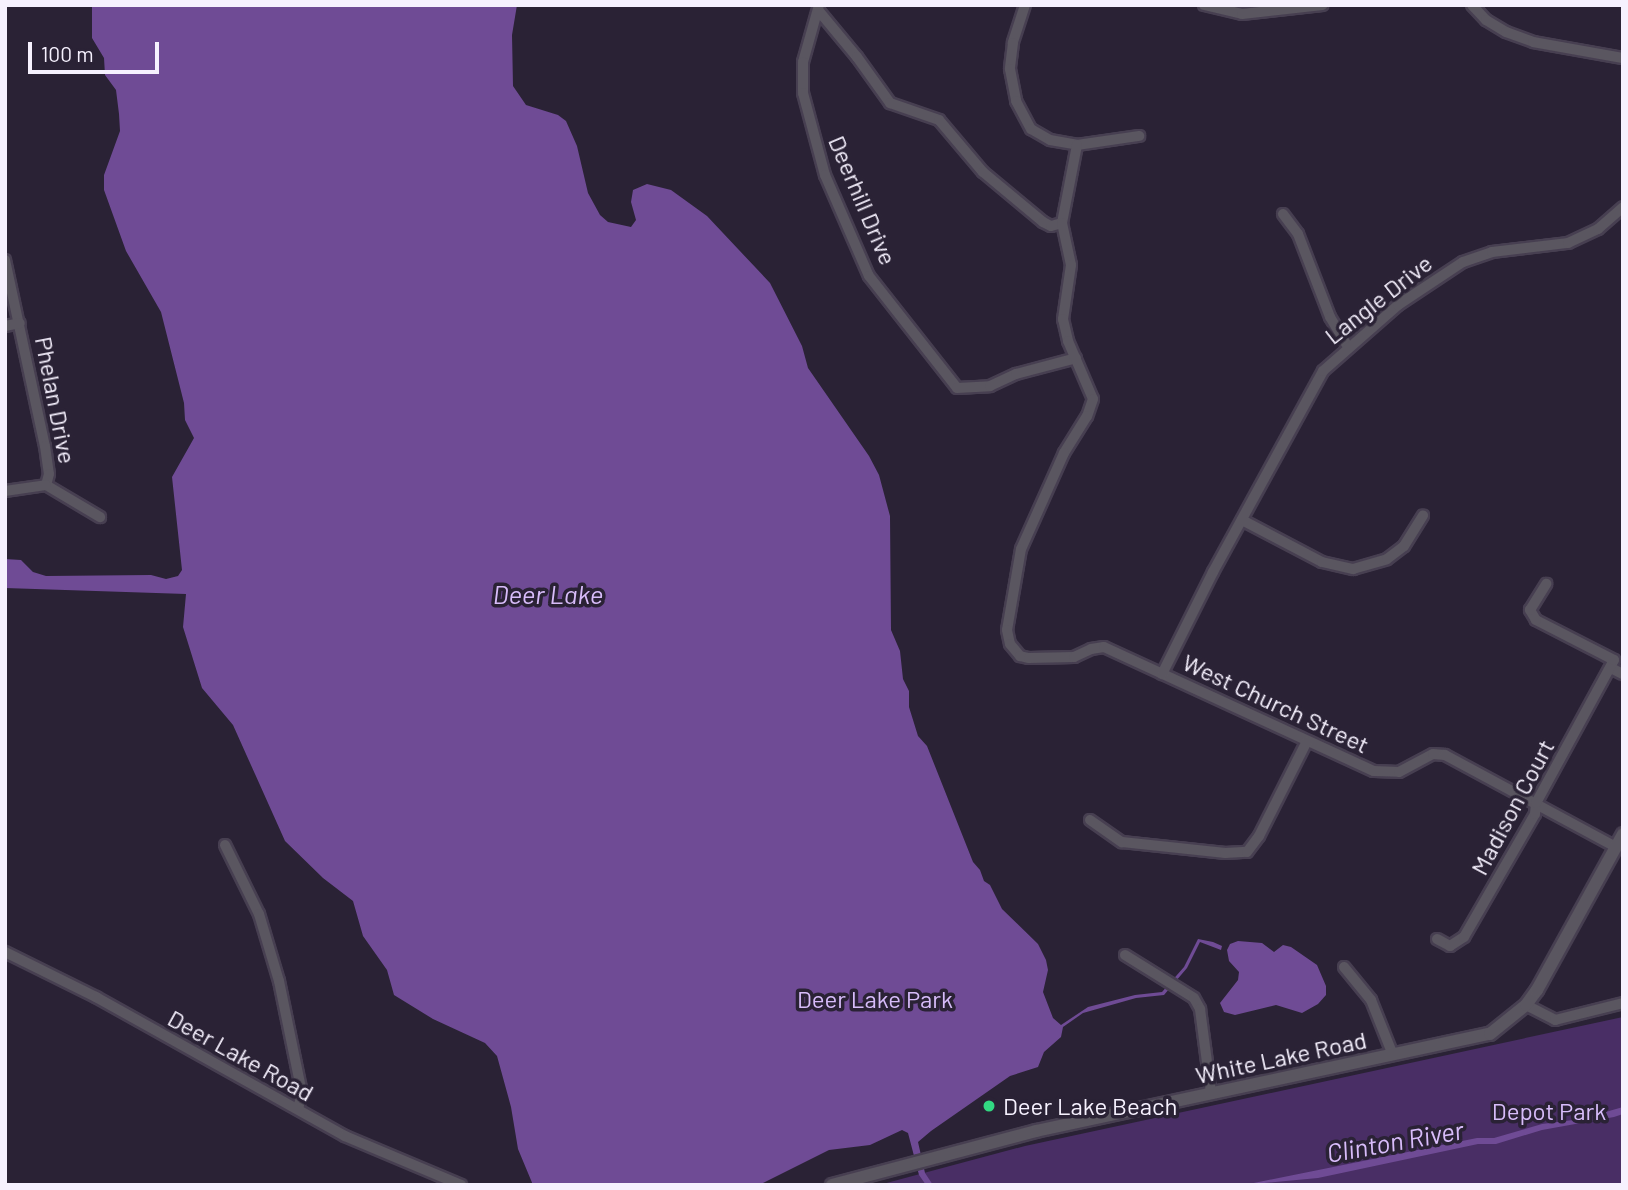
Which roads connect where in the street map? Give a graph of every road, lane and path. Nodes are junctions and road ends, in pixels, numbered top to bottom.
1 (1025, 5) edge
2 (1204, 5) edge
3 (1322, 5) edge
4 (1472, 5) edge
5 (818, 8) edge
6 (1623, 58) edge
7 (1139, 136) dead end
8 (1077, 145) junction
9 (1623, 207) edge
10 (1283, 214) dead end
11 (1062, 223) junction
12 (5, 260) edge
13 (20, 323) junction
14 (5, 326) edge
15 (1348, 346) junction
16 (1076, 358) junction
17 (46, 485) junction
18 (5, 491) edge
19 (1423, 515) dead end
20 (100, 517) dead end
21 (1242, 520) junction
22 (1546, 584) dead end
23 (1611, 668) junction
24 (1162, 674) junction
25 (1623, 674) edge
26 (1307, 741) junction
27 (1536, 803) junction
28 (1090, 820) dead end
29 (1623, 834) edge
30 (225, 845) dead end
31 (1616, 847) junction
32 (1437, 939) dead end
33 (5, 952) edge
34 (1125, 956) dead end
35 (1344, 967) dead end
36 (1623, 1003) edge
37 (1525, 1005) junction
38 (1393, 1055) junction
39 (1211, 1093) junction
40 (298, 1109) junction
41 (461, 1185) edge
42 (832, 1185) edge

1 - 8 street
2 - 3 street
4 - 6 street
5 - 11 street
5 - 16 street, Deerhill Drive
7 - 8 street
8 - 11 street
9 - 15 street, Langle Drive
10 - 15 street
11 - 16 street
12 - 13 street, Phelan Drive
13 - 14 street
13 - 17 street, Phelan Drive
15 - 21 street, Langle Drive
16 - 24 street, West Church Street
17 - 18 street
17 - 20 street, Phelan Drive
19 - 21 street
21 - 24 street, Langle Drive
22 - 23 street
23 - 25 street
23 - 27 street, Madison Court
24 - 26 street, West Church Street
26 - 27 street, West Church Street
26 - 28 street
27 - 31 street, West Church Street
27 - 32 street, Madison Court
29 - 31 street, White Lake Road
30 - 40 street
31 - 37 street, White Lake Road
33 - 40 street, Deer Lake Road
34 - 39 street
35 - 38 street
36 - 37 street
37 - 38 street, White Lake Road
38 - 39 street, White Lake Road
39 - 42 street, White Lake Road
40 - 41 street, Deer Lake Road

